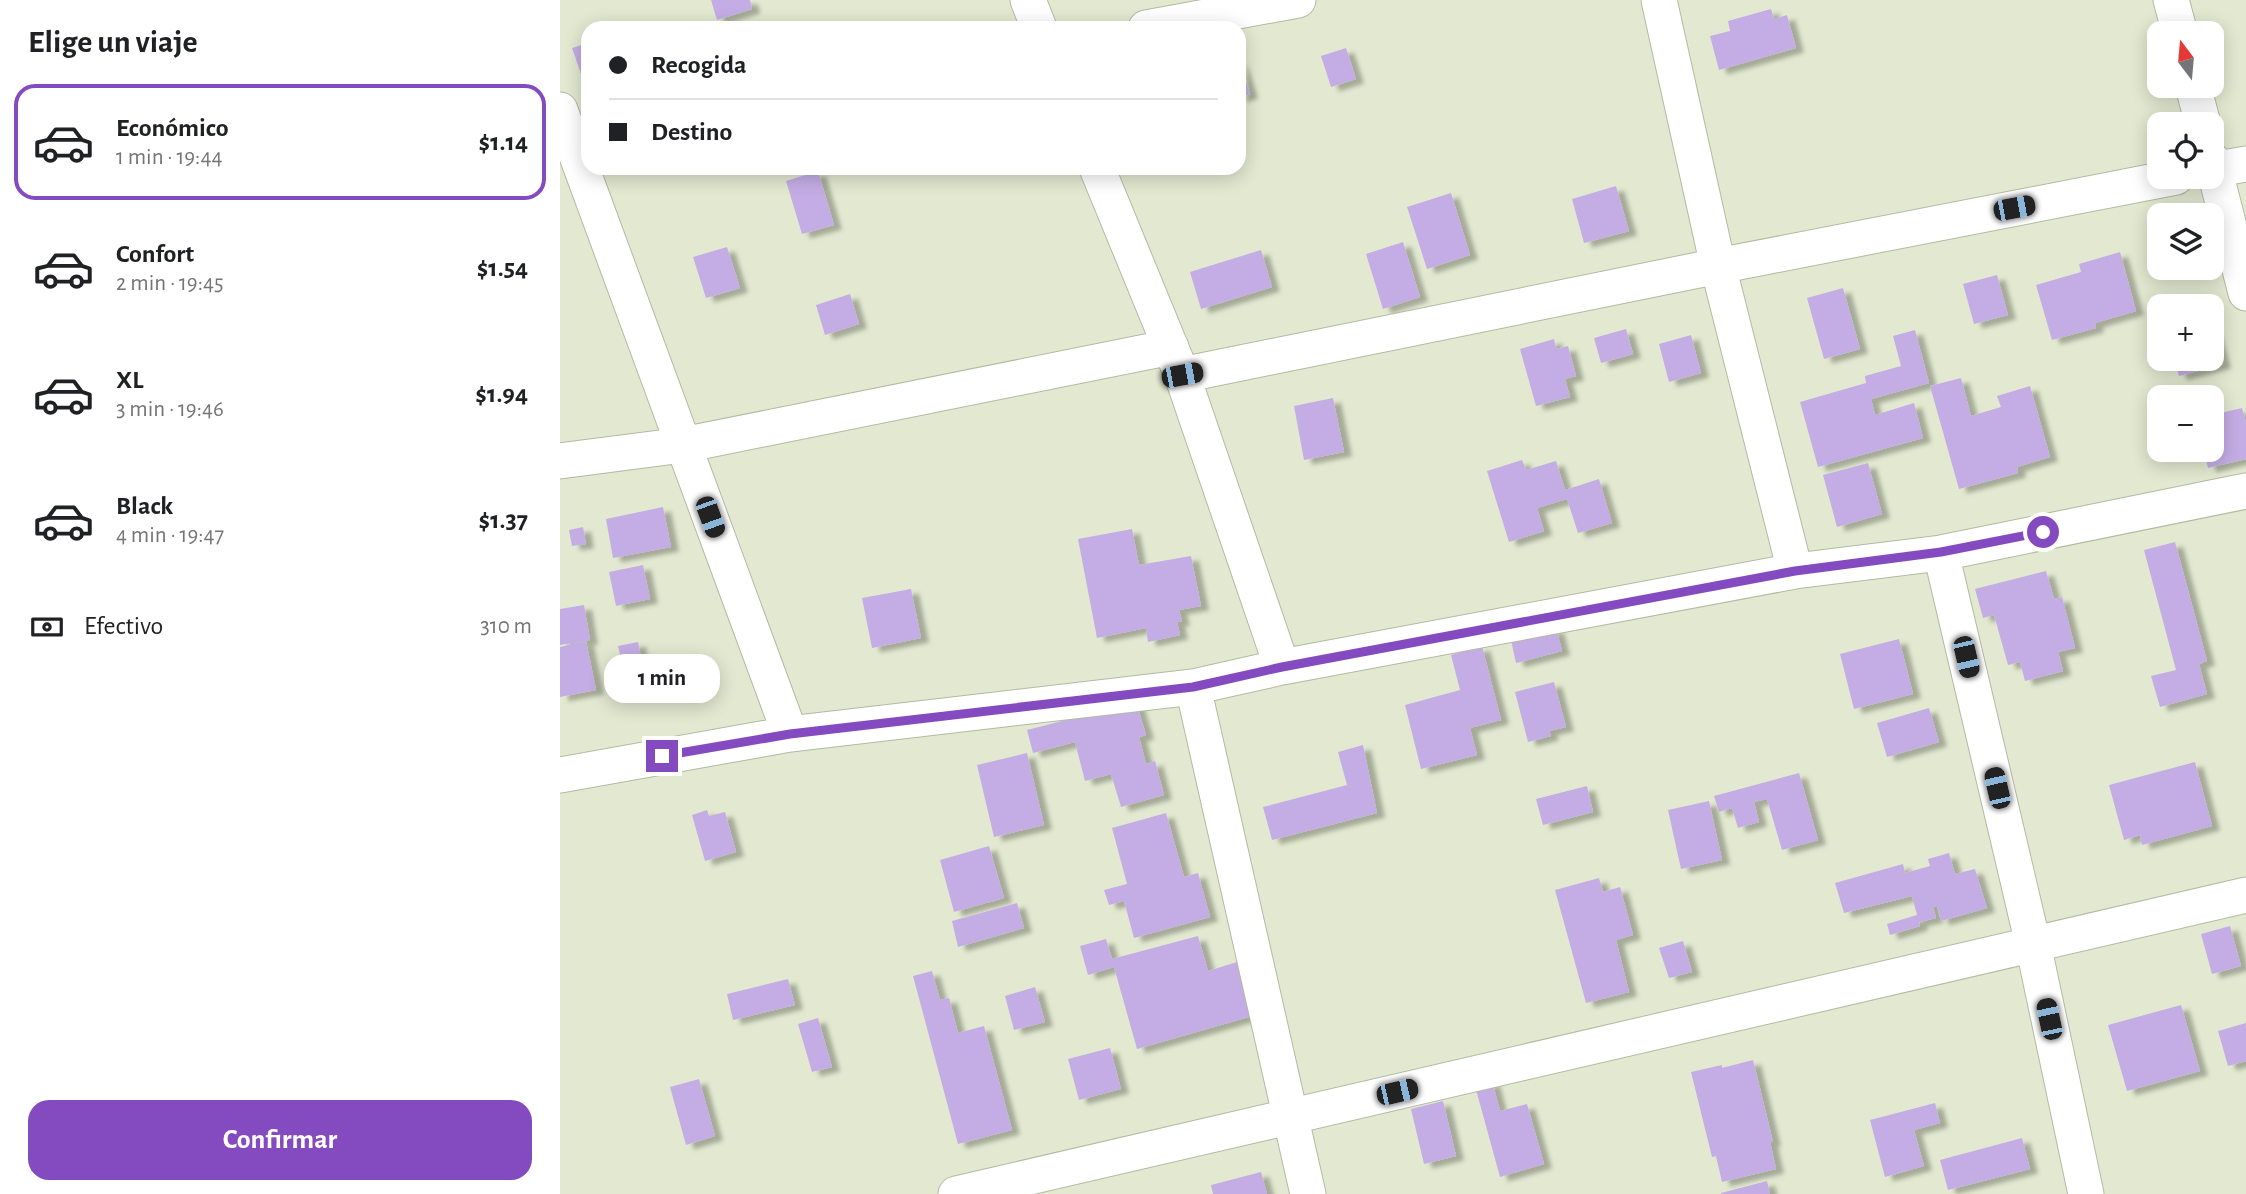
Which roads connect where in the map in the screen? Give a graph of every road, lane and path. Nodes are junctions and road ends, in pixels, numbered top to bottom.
1 (1028, 0) edge
2 (1298, 0) edge
3 (1658, 0) edge
4 (2171, 0) edge
5 (1036, 21) edge
6 (1184, 21) edge
7 (2177, 21) edge
8 (568, 114) edge
9 (581, 151) edge
10 (589, 175) edge
11 (1100, 175) edge
12 (2224, 181) edge
13 (2147, 183) edge
14 (1718, 266) junction
15 (2246, 293) edge
16 (1176, 361) junction
17 (683, 444) junction
18 (560, 461) edge
19 (2246, 491) edge
20 (1941, 552) junction
21 (1795, 571) junction
22 (1282, 667) junction
23 (1193, 687) junction
24 (790, 734) junction
25 (560, 775) edge
26 (2246, 895) edge
27 (2033, 944) junction
28 (1291, 1117) junction
29 (956, 1194) edge
30 (1308, 1194) edge
31 (2086, 1194) edge

1 - 5 street
2 - 6 street
3 - 14 street
4 - 7 street
8 - 9 street
10 - 17 street
11 - 16 street
12 - 15 street
13 - 14 street
14 - 16 street
14 - 21 street
16 - 17 street
16 - 22 street
17 - 18 street
17 - 24 street
19 - 20 street
20 - 21 street
20 - 27 street
21 - 22 street
22 - 23 street
23 - 24 street
23 - 28 street
24 - 25 street
26 - 27 street
27 - 28 street
27 - 31 street
28 - 29 street
28 - 30 street

